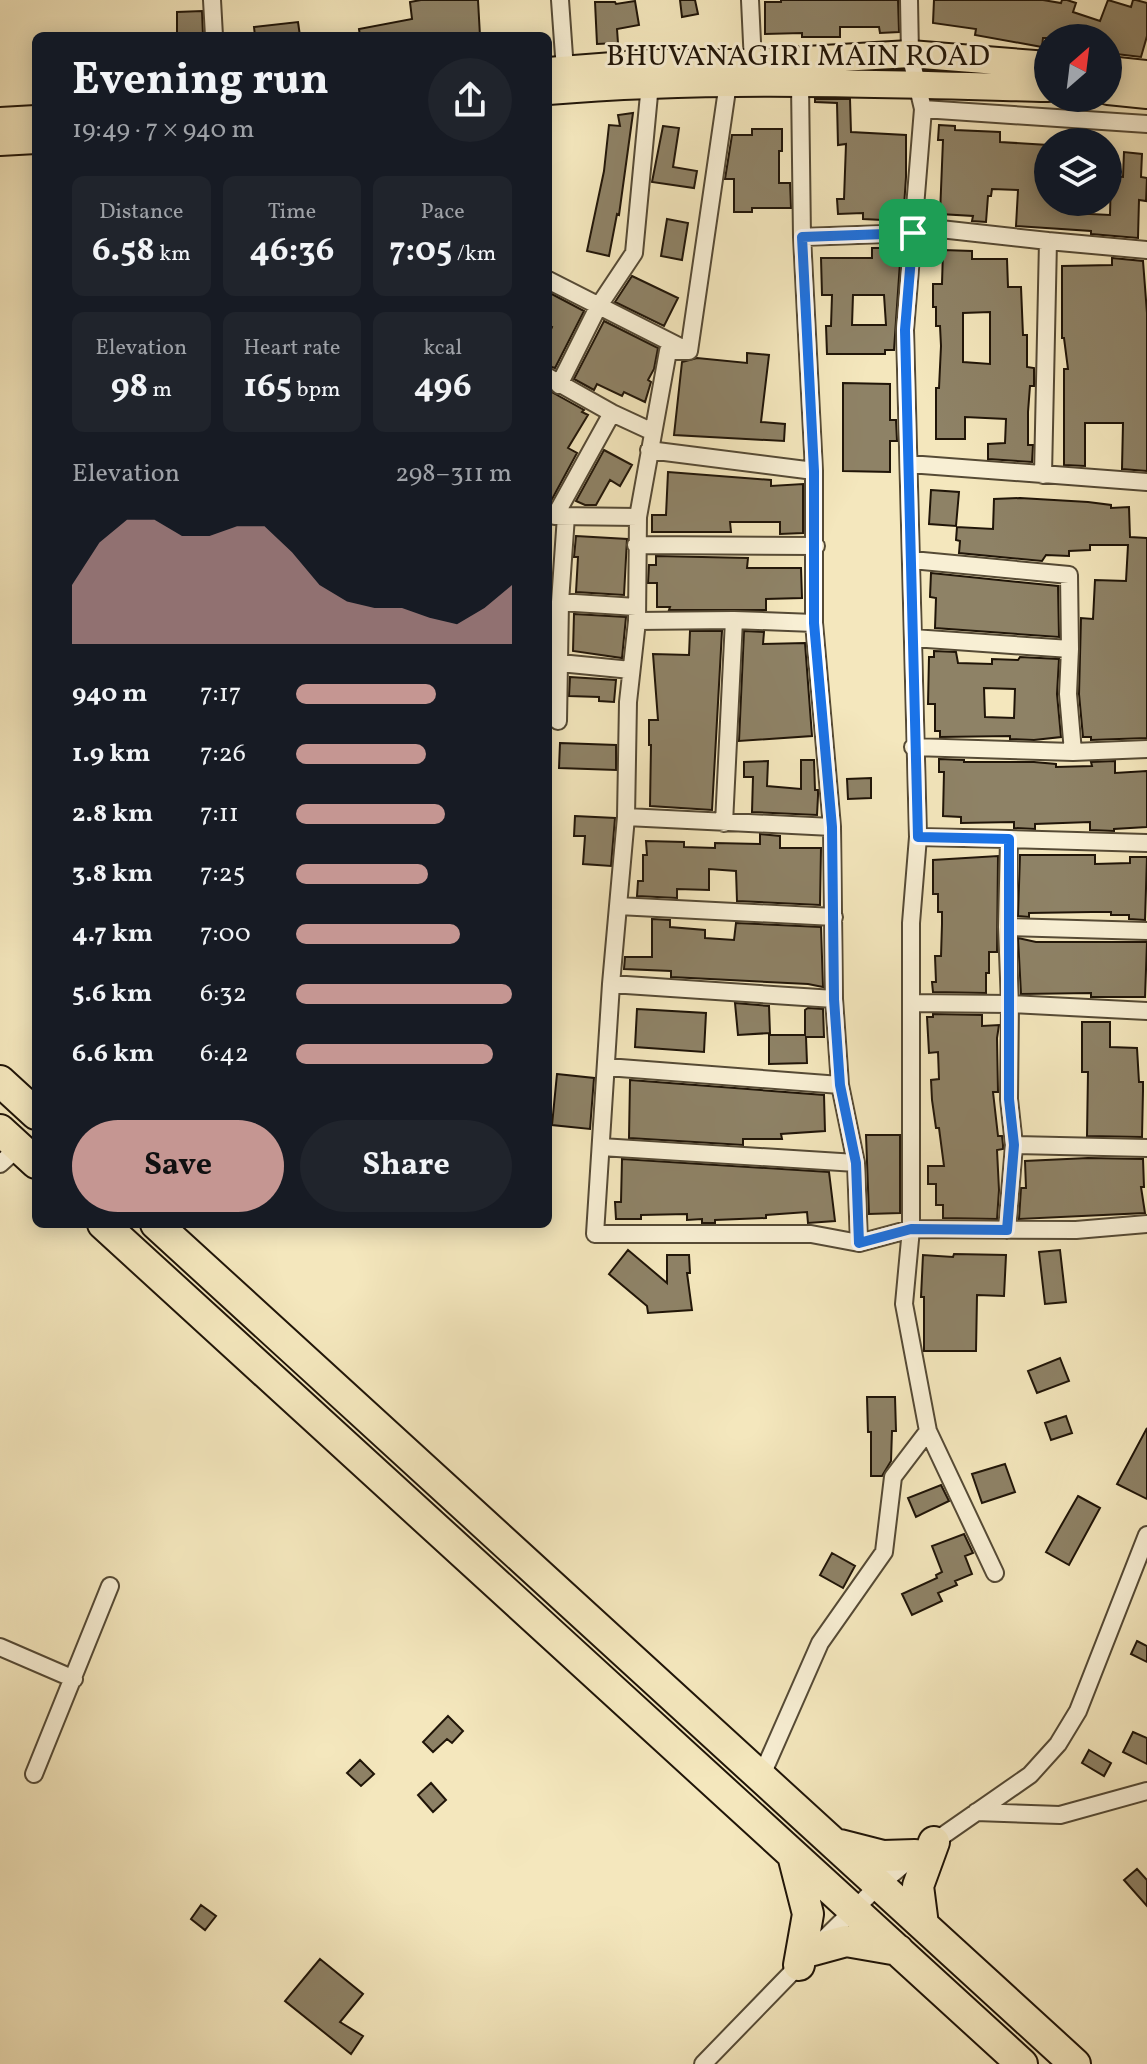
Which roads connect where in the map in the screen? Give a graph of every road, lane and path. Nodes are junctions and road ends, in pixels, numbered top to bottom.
1 (212, 0) edge
2 (560, 0) edge
3 (750, 0) edge
4 (909, 0) edge
5 (214, 32) edge
6 (910, 54) junction
7 (753, 63) junction
8 (1034, 64) edge
9 (556, 70) edge
10 (1122, 71) edge
11 (1147, 74) edge
12 (728, 83) junction
13 (650, 84) junction
14 (800, 84) junction
15 (1034, 89) edge
16 (552, 91) edge
17 (1122, 92) edge
18 (1147, 95) edge
19 (920, 97) junction
20 (32, 119) edge
21 (0, 121) edge
22 (1147, 124) edge
23 (32, 140) edge
24 (0, 142) edge
25 (913, 229) junction
26 (802, 237) junction
27 (1048, 241) junction
28 (1147, 250) edge
29 (552, 282) edge
30 (598, 307) junction
31 (689, 351) junction
32 (554, 381) edge
33 (612, 413) junction
34 (653, 432) junction
35 (649, 450) junction
36 (909, 464) junction
37 (814, 471) junction
38 (1043, 475) junction
39 (1147, 482) edge
40 (556, 515) edge
41 (638, 517) junction
42 (636, 545) junction
43 (816, 546) junction
44 (912, 560) junction
45 (560, 602) junction
46 (637, 614) junction
47 (734, 620) junction
48 (814, 623) junction
49 (913, 638) junction
50 (1070, 649) junction
51 (560, 663) junction
52 (631, 670) junction
53 (558, 721) dead end
54 (913, 747) junction
55 (1147, 749) edge
56 (1073, 752) junction
57 (626, 817) junction
58 (724, 823) junction
59 (832, 827) junction
60 (918, 837) junction
61 (1009, 839) junction
62 (1147, 843) edge
63 (618, 906) junction
64 (834, 917) junction
65 (1007, 927) junction
66 (1147, 931) edge
67 (611, 984) junction
68 (834, 999) junction
69 (912, 1003) junction
70 (1010, 1004) junction
71 (1147, 1011) edge
72 (607, 1067) junction
73 (0, 1081) edge
74 (840, 1085) junction
75 (32, 1110) edge
76 (1014, 1145) junction
77 (601, 1147) junction
78 (1147, 1148) edge
79 (856, 1163) junction
80 (1147, 1224) edge
81 (107, 1228) edge
82 (160, 1228) edge
83 (911, 1229) junction
84 (1007, 1230) junction
85 (859, 1243) junction
86 (928, 1431) junction
87 (1146, 1540) edge
88 (995, 1573) dead end
89 (110, 1586) dead end
90 (0, 1647) edge
91 (74, 1679) junction
92 (34, 1774) dead end
93 (761, 1777) junction
94 (1147, 1791) edge
95 (976, 1812) junction
96 (834, 1844) junction
97 (924, 1848) junction
98 (793, 1855) junction
99 (879, 1885) junction
100 (853, 1909) junction
101 (923, 1925) junction
102 (898, 1950) junction
103 (806, 1958) junction
104 (703, 2064) edge
105 (1022, 2064) edge
106 (1075, 2064) edge

1 - 5 street
2 - 9 street
3 - 7 street
4 - 6 street
6 - 7 main road, BHUVANAGIRI MAIN ROAD
6 - 8 main road, BHUVANAGIRI MAIN ROAD
6 - 19 street
7 - 9 main road, BHUVANAGIRI MAIN ROAD
10 - 11 main road
12 - 13 main road, BHUVANAGIRI MAIN ROAD
12 - 14 main road, BHUVANAGIRI MAIN ROAD
12 - 31 street
13 - 16 main road, BHUVANAGIRI MAIN ROAD
13 - 30 street
14 - 19 main road, BHUVANAGIRI MAIN ROAD
14 - 26 street
15 - 19 main road, BHUVANAGIRI MAIN ROAD
17 - 18 main road
19 - 22 street
19 - 25 street
20 - 21 main road
23 - 24 main road
25 - 26 street
25 - 27 street
25 - 36 street
26 - 37 street
27 - 28 street
27 - 38 street
29 - 30 street
30 - 31 street
30 - 32 street
31 - 34 street
32 - 33 street
33 - 34 street
33 - 40 street
34 - 35 street
35 - 37 street
35 - 41 street
36 - 38 street
36 - 44 street
37 - 43 street
38 - 39 street
40 - 41 street
40 - 45 street
41 - 42 street
42 - 43 street
42 - 46 street
43 - 48 street
44 - 49 street
44 - 50 street
45 - 46 street
45 - 51 street
46 - 47 street
46 - 52 street
47 - 48 street
47 - 58 street
48 - 59 street
49 - 50 street
49 - 54 street
50 - 56 street
51 - 52 street
51 - 53 street
52 - 57 street
54 - 56 street
54 - 60 street
55 - 56 street
57 - 58 street
57 - 63 street
58 - 59 street
59 - 64 street
60 - 61 street
60 - 69 street
61 - 62 street
61 - 65 street
63 - 64 street
63 - 67 street
64 - 68 street
65 - 66 street
65 - 70 street
67 - 68 street
67 - 72 street
68 - 74 street
69 - 70 street
69 - 83 street
70 - 71 street
70 - 76 street
72 - 74 street
72 - 77 street
73 - 75 highway
74 - 79 street
76 - 78 street
76 - 84 street
77 - 79 street
77 - 85 street
79 - 85 street
80 - 84 street
81 - 98 highway
82 - 93 highway
83 - 84 street
83 - 85 street
83 - 86 street
86 - 88 street
86 - 93 street
87 - 95 street
89 - 91 street
90 - 91 street
91 - 92 street
93 - 96 highway
94 - 95 street
95 - 97 street
96 - 97 highway
96 - 99 highway
97 - 99 street
97 - 101 highway
98 - 100 highway
98 - 103 highway
99 - 100 street
99 - 101 highway
100 - 102 highway
100 - 103 street
101 - 106 highway
102 - 103 highway
102 - 105 highway
103 - 104 street

